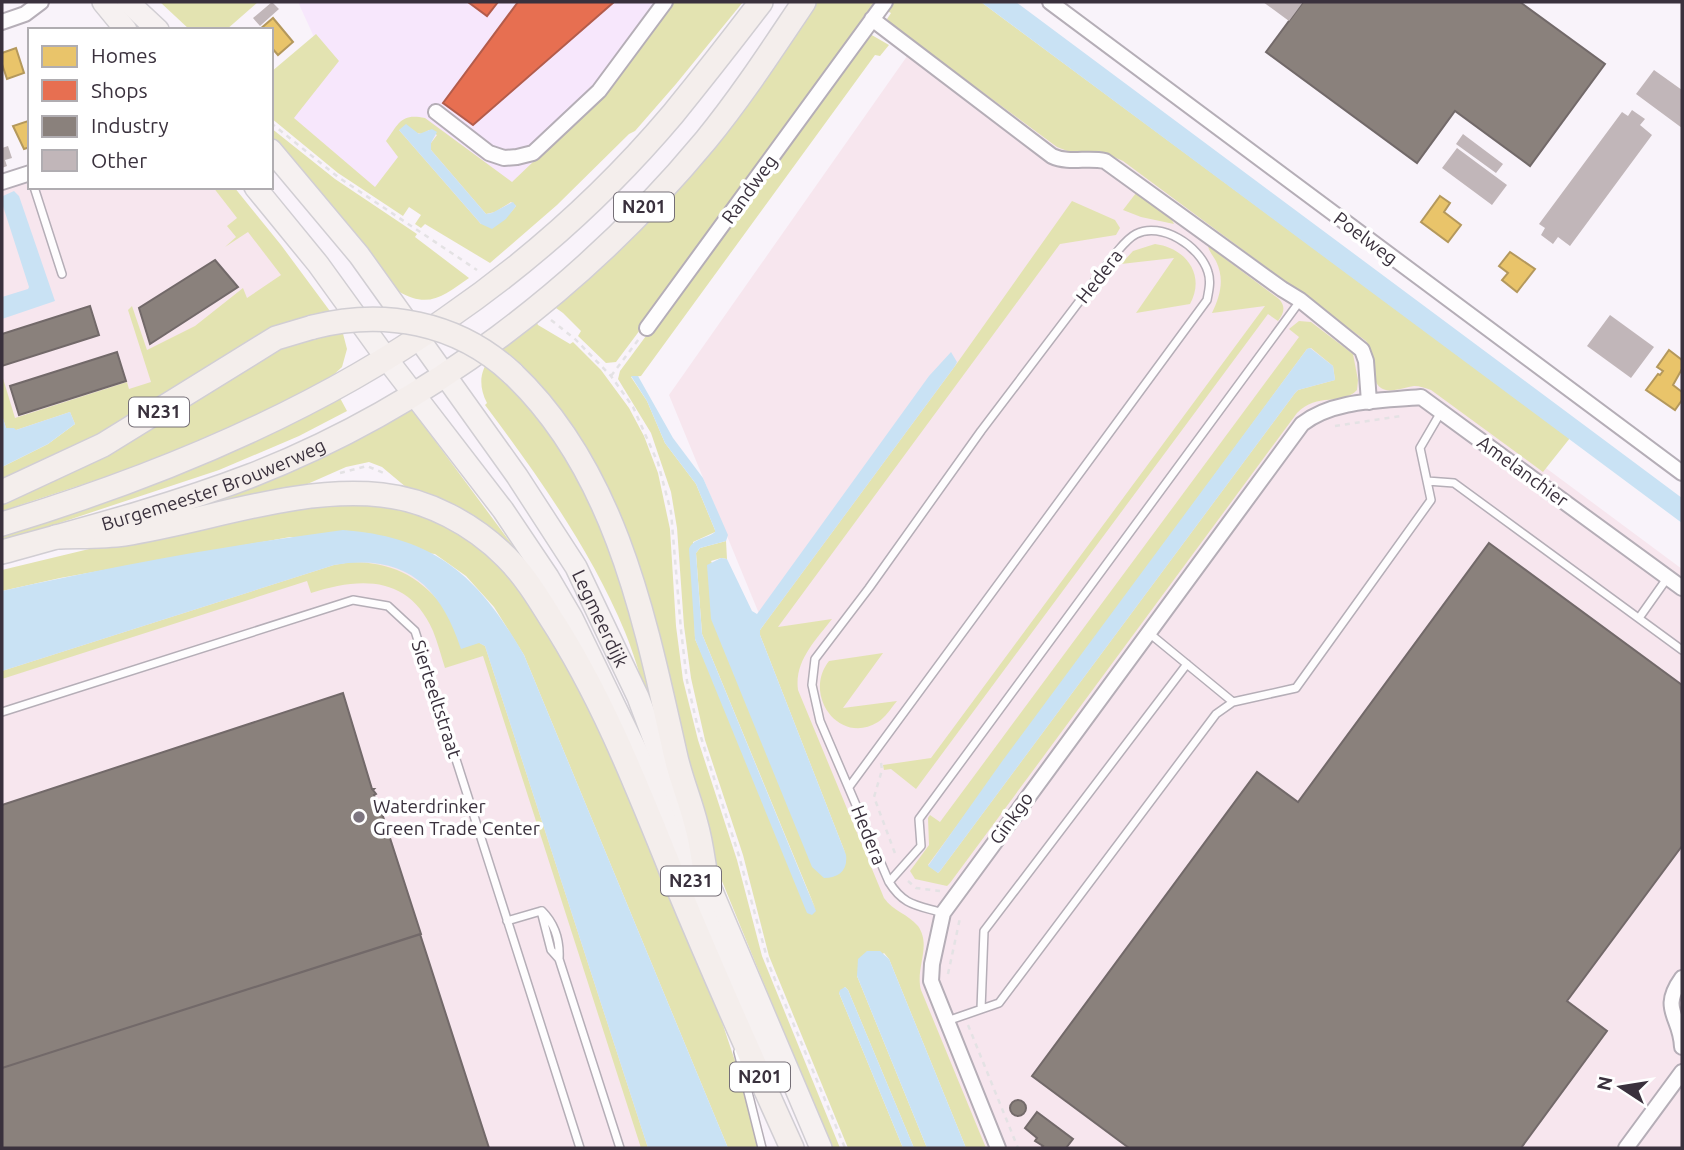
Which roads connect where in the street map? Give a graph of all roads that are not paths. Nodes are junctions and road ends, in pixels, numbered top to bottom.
1 (41, 2) edge
2 (103, 2) edge
3 (128, 2) edge
4 (665, 2) edge
5 (761, 2) edge
6 (804, 2) edge
7 (885, 2) edge
8 (1050, 2) edge
9 (872, 19) junction
10 (2, 22) edge
11 (124, 28) edge
12 (156, 28) edge
13 (436, 112) dead end
14 (273, 152) edge
15 (28, 174) edge
16 (2, 182) edge
17 (35, 189) edge
18 (257, 189) edge
19 (62, 274) dead end
20 (1300, 300) junction
21 (647, 328) road end
22 (418, 338) junction
23 (386, 358) junction
24 (445, 375) junction
25 (414, 394) junction
26 (1368, 402) junction
27 (1437, 417) junction
28 (1682, 473) edge
29 (1427, 481) junction
30 (2, 492) edge
31 (2, 524) edge
32 (56, 537) junction
33 (2, 552) edge
34 (1668, 577) junction
35 (1682, 588) edge
36 (1639, 618) junction
37 (1148, 632) junction
38 (1682, 650) edge
39 (1187, 664) junction
40 (1233, 702) junction
41 (2, 712) edge
42 (849, 787) junction
43 (706, 877) junction
44 (889, 883) junction
45 (943, 913) junction
46 (508, 920) junction
47 (1682, 978) edge
48 (727, 1007) junction
49 (981, 1009) junction
50 (946, 1022) junction
51 (1682, 1047) edge
52 (1682, 1072) edge
53 (580, 1148) edge
54 (620, 1148) edge
55 (762, 1148) edge
56 (792, 1148) edge
57 (800, 1148) edge
58 (821, 1148) edge
59 (998, 1148) edge
60 (1626, 1148) edge

1 - 10 street
2 - 11 main road
3 - 12 main road
4 - 13 street
5 - 22 highway, N201
6 - 24 highway, N201
7 - 9 street, Randweg
8 - 28 street, Poelweg
9 - 20 street
9 - 21 street, Randweg
14 - 22 main road, Legmeerdijk / N231
15 - 16 street
17 - 19 lane
18 - 23 main road, Legmeerdijk / N231
20 - 26 street
20 - 44 lane, Hedera
22 - 23 highway, N201
22 - 24 main road, Legmeerdijk / N231
23 - 25 main road, Legmeerdijk / N231
23 - 31 highway, Burgemeester Brouwerweg / N201
24 - 25 highway, N201
24 - 43 main road, Legmeerdijk / N231
25 - 32 highway, Burgemeester Brouwerweg / N201
25 - 57 main road, Legmeerdijk / N231
26 - 27 street, Amelanchier
26 - 37 street, Ginkgo
27 - 29 lane
27 - 34 street, Amelanchier
29 - 36 lane
29 - 40 lane
30 - 43 highway, N231, bridge
32 - 33 highway, Burgemeester Brouwerweg / N201
32 - 48 highway, N201
34 - 35 street, Amelanchier
34 - 36 lane
36 - 38 lane
37 - 39 lane
37 - 45 street, Ginkgo
39 - 40 lane
39 - 49 lane
40 - 49 lane
41 - 46 lane, Sierteeltstraat
42 - 42 lane, Hedera
42 - 44 lane, Hedera
43 - 58 main road, Legmeerdijk / N231
44 - 45 lane, Hedera
45 - 50 street, Ginkgo
46 - 53 lane, Sierteeltstraat
46 - 54 lane
47 - 51 street
48 - 55 lane
48 - 56 highway, N201
49 - 50 lane
50 - 59 street, Ginkgo
52 - 60 street

